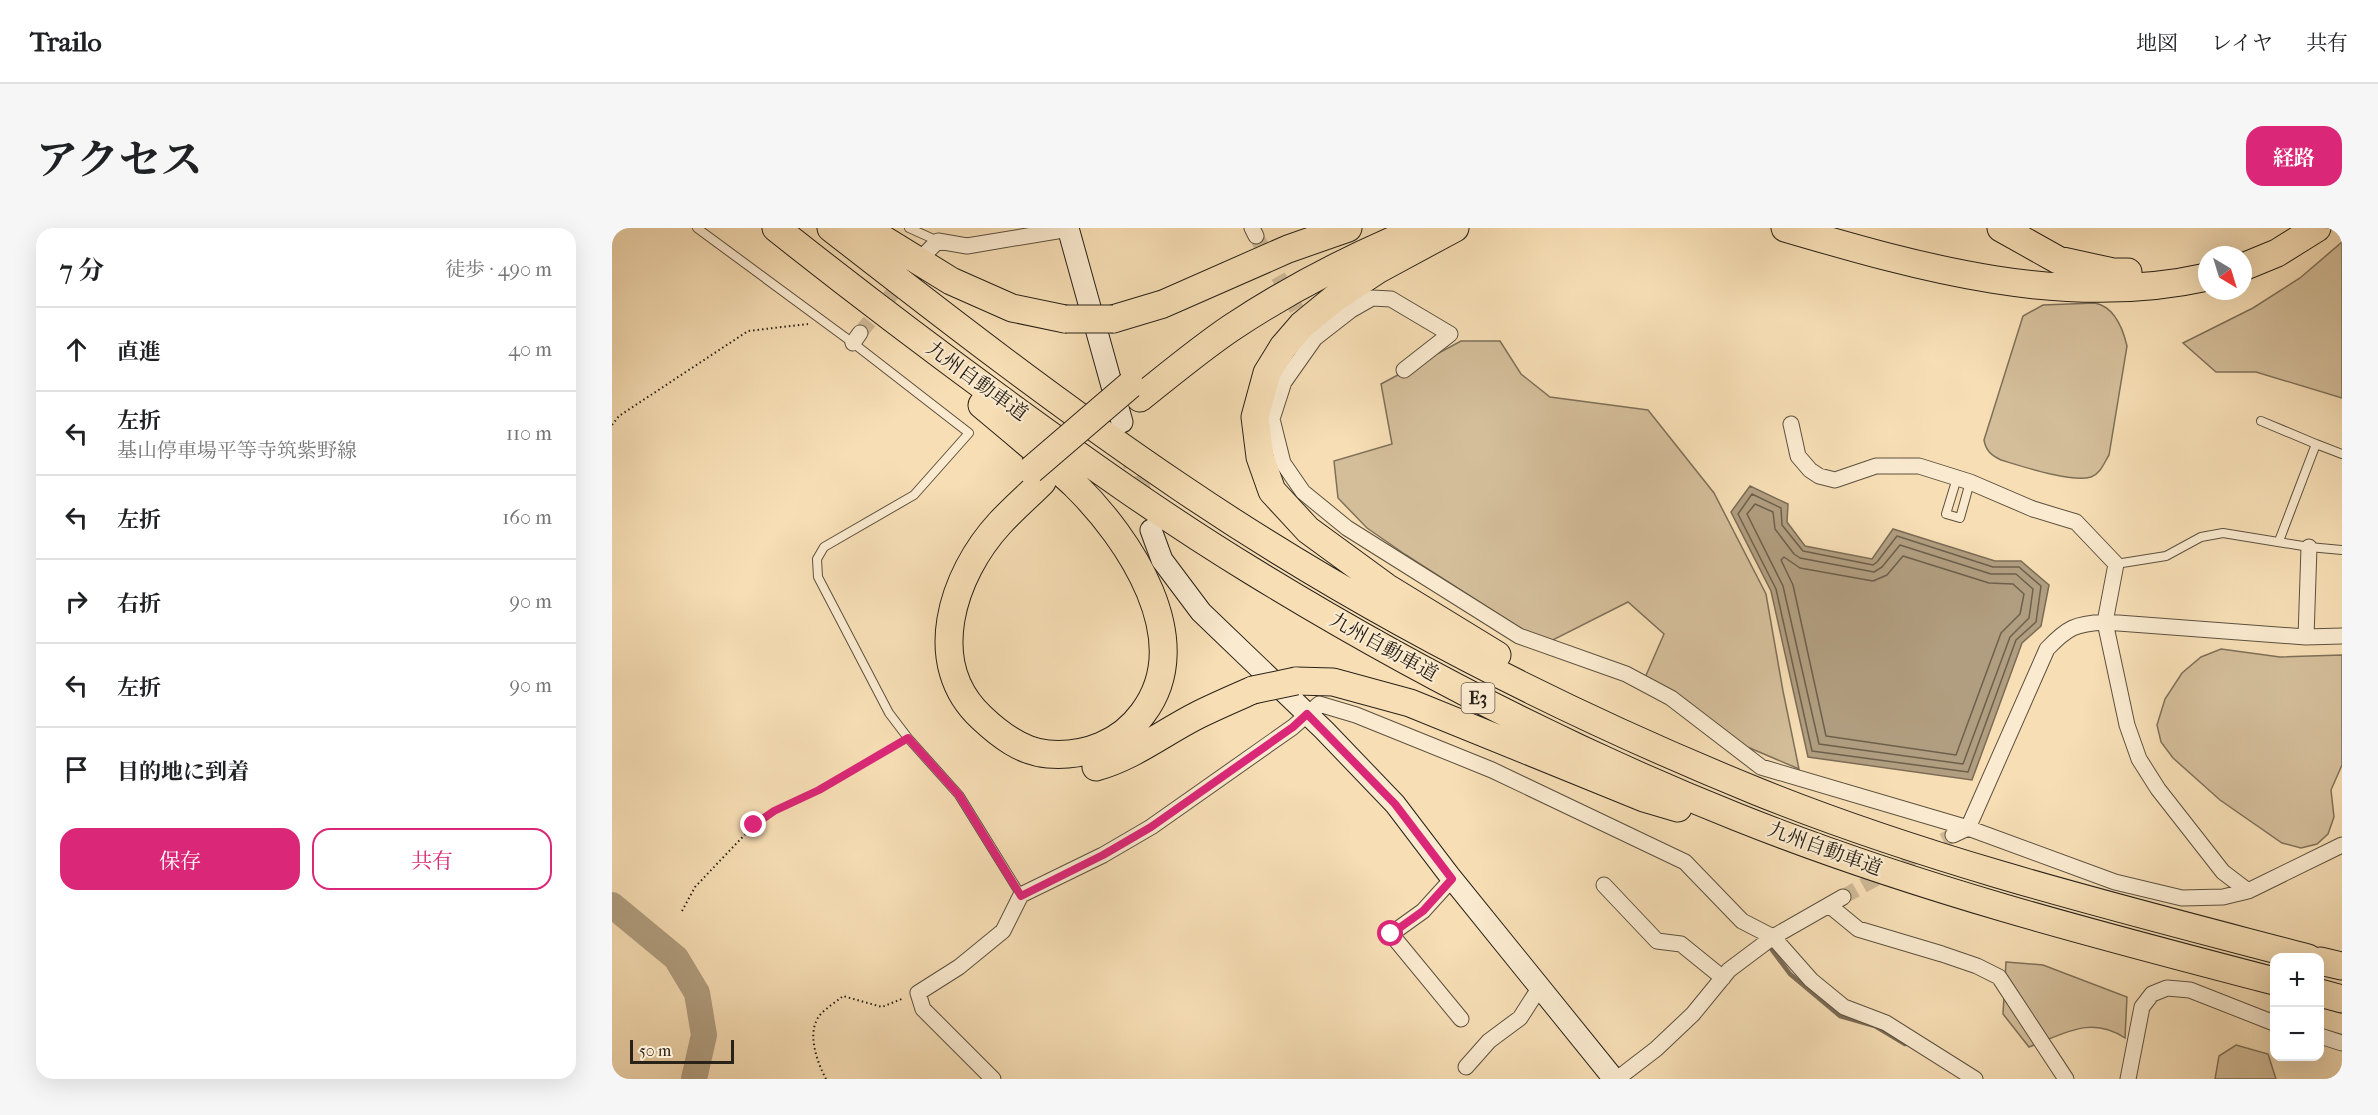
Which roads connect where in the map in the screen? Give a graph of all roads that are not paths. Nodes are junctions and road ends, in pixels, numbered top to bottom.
1 (697, 228) edge
2 (776, 228) edge
3 (831, 228) edge
4 (865, 228) edge
5 (909, 228) edge
6 (1348, 228) edge
7 (1390, 228) edge
8 (1423, 228) edge
9 (1455, 228) edge
10 (1785, 228) edge
11 (2001, 228) edge
12 (2289, 228) edge
13 (2317, 228) edge
14 (1069, 229) edge
15 (938, 241) junction
16 (2252, 248) edge
17 (925, 254) dead end
18 (2252, 263) edge
19 (2198, 265) edge
20 (838, 278) junction
21 (2198, 279) edge
22 (1404, 370) dead end
23 (1135, 391) junction
24 (2260, 421) dead end
25 (1122, 422) tunnel mouth
26 (1791, 424) dead end
27 (2316, 444) junction
28 (2342, 454) edge
29 (1037, 476) junction
30 (1151, 530) tunnel mouth
31 (2279, 541) junction
32 (2309, 548) junction
33 (2342, 550) edge
34 (2116, 564) junction
35 (2105, 622) junction
36 (2342, 636) edge
37 (2306, 637) junction
38 (1307, 714) junction
39 (1629, 736) junction
40 (1968, 828) junction
41 (1953, 835) tunnel mouth
42 (2342, 845) edge
43 (1855, 860) junction
44 (1452, 879) junction
45 (1604, 885) dead end
46 (2248, 891) junction
47 (1021, 896) junction
48 (1844, 897) tunnel mouth
49 (1830, 906) junction
50 (1773, 937) junction
51 (2292, 953) edge
52 (2324, 962) edge
53 (2342, 966) edge
54 (1723, 978) junction
55 (2270, 980) edge
56 (1540, 987) junction
57 (2324, 994) edge
58 (2342, 999) edge
59 (1461, 1019) dead end
60 (2270, 1021) edge
61 (2324, 1037) edge
62 (2342, 1042) edge
63 (1466, 1067) dead end
64 (993, 1079) edge
65 (1615, 1079) edge
66 (1975, 1079) edge
67 (2066, 1079) edge
68 (2128, 1079) edge

1 - 47 lane
2 - 20 highway, 九州自動車道 / E3
3 - 39 highway, 九州自動車道 / E3
4 - 6 highway, bridge
5 - 15 lane
7 - 23 highway
8 - 23 highway
9 - 39 highway
10 - 21 highway
11 - 19 highway
12 - 16 highway
13 - 18 highway
14 - 15 street
14 - 25 main road
15 - 17 street
20 - 29 highway
20 - 43 highway, 九州自動車道 / E3
22 - 40 street
23 - 29 highway
24 - 27 lane
26 - 34 street
27 - 28 lane
27 - 31 lane
29 - 43 highway, bridge
30 - 38 main road
31 - 32 lane
31 - 34 lane
32 - 33 lane
32 - 37 street
34 - 35 street
35 - 37 street
35 - 40 street
35 - 46 street
36 - 37 street
38 - 44 main road
38 - 47 street
38 - 50 street
39 - 51 highway, 九州自動車道 / E3
40 - 41 street
40 - 46 street
42 - 46 street
43 - 55 highway, 九州自動車道 / E3
44 - 56 main road
44 - 59 street
45 - 54 street
47 - 64 street
48 - 49 street
49 - 50 street
49 - 67 street
50 - 54 street
50 - 66 street
52 - 53 highway
54 - 65 street
56 - 63 street
56 - 65 main road
57 - 58 highway
60 - 68 street
61 - 62 street

